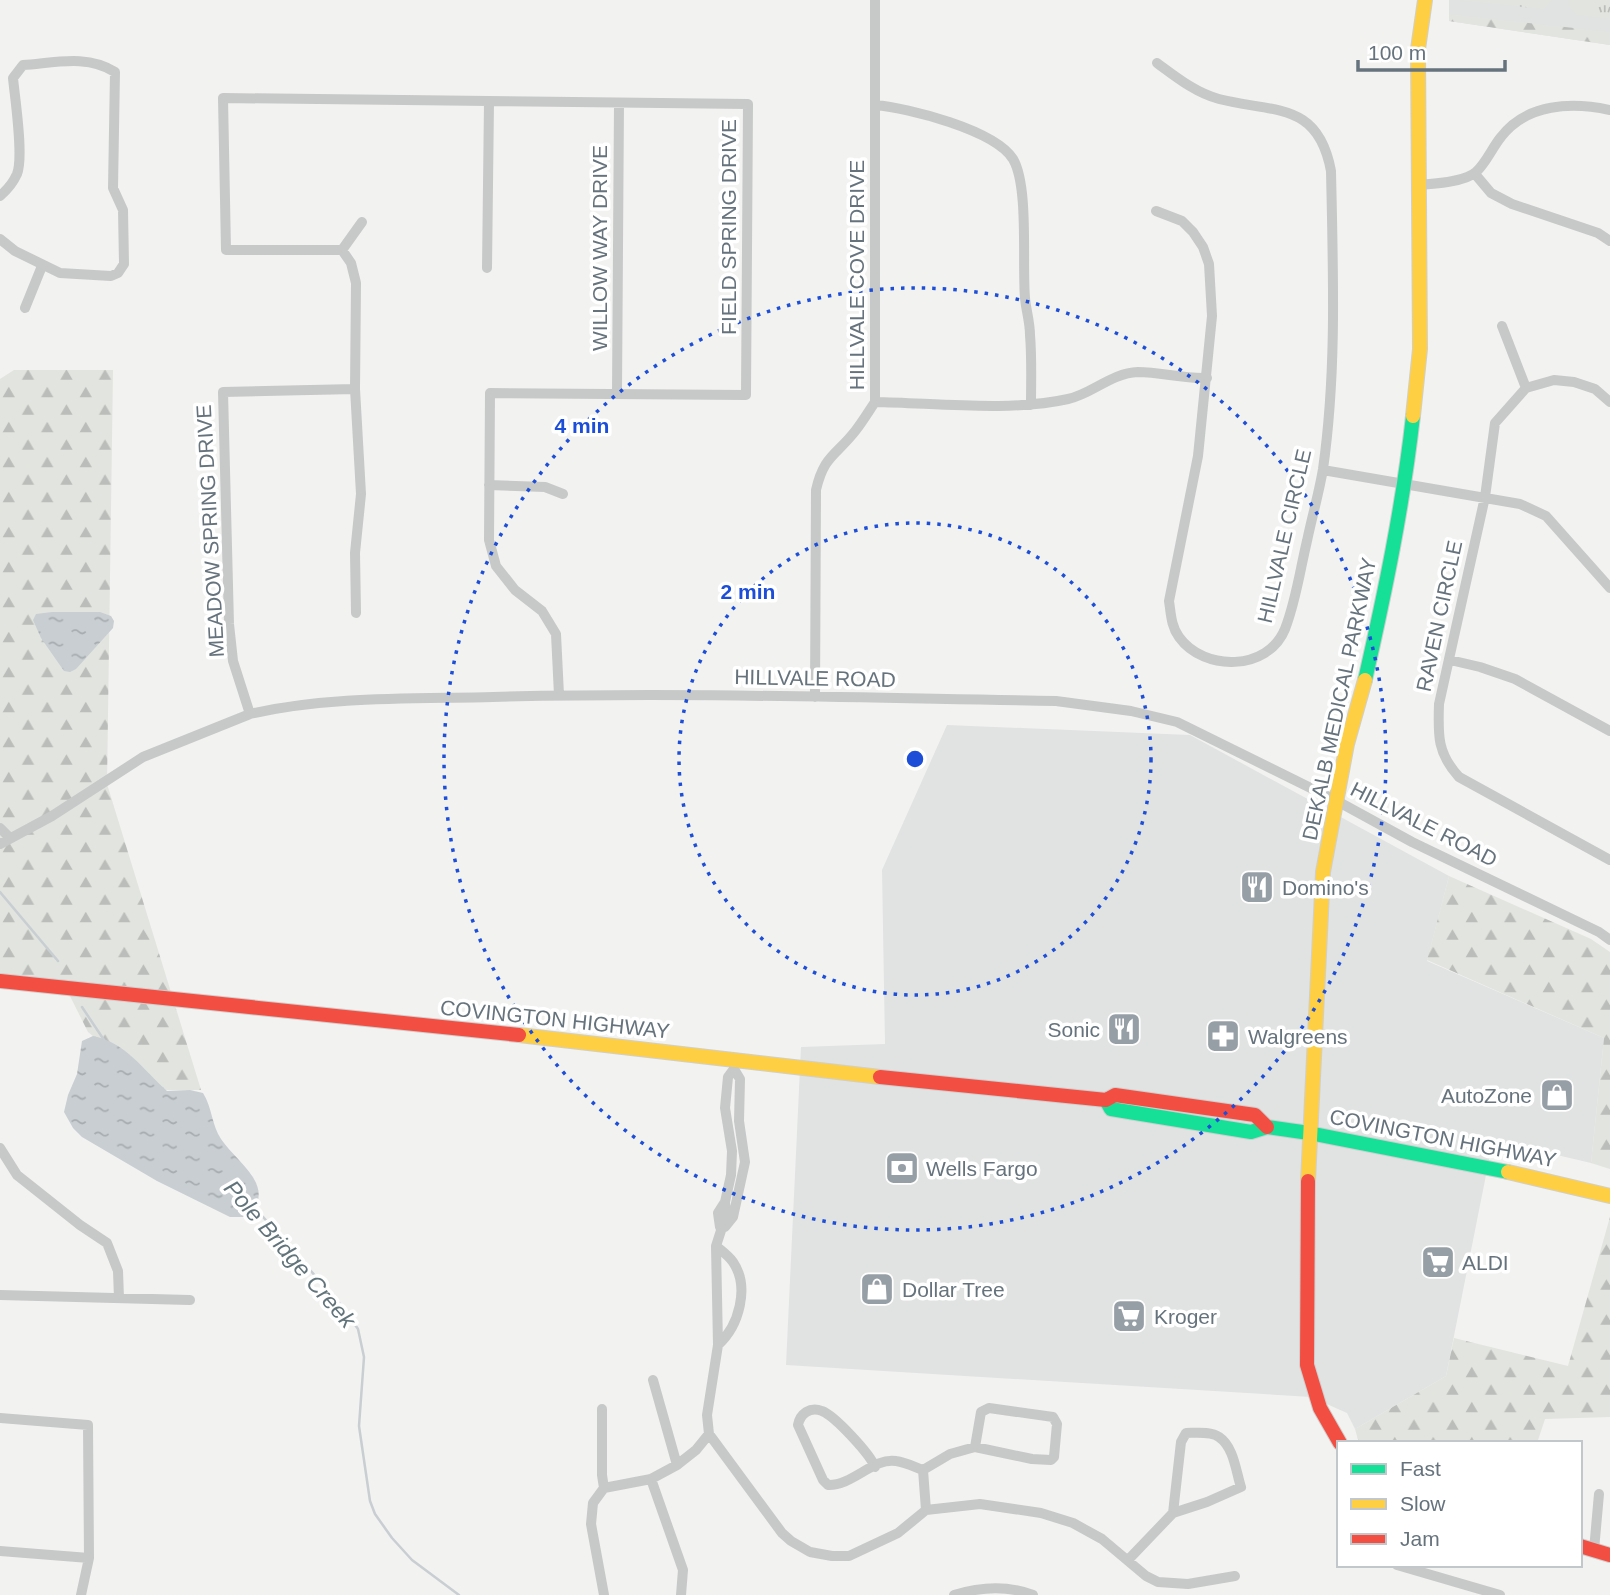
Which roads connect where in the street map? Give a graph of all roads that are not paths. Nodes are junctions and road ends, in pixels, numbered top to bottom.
1 (875, 0) edge
2 (1425, 0) edge
3 (1157, 63) dead end
4 (489, 102) junction
5 (618, 103) junction
6 (876, 105) junction
7 (1610, 110) edge
8 (1475, 174) junction
9 (1418, 185) junction
10 (0, 196) edge
11 (1156, 211) dead end
12 (362, 222) dead end
13 (0, 239) edge
14 (1610, 241) edge
15 (342, 250) junction
16 (42, 266) junction
17 (487, 268) dead end
18 (24, 309) dead end
19 (1502, 326) dead end
20 (1207, 377) junction
21 (1526, 388) junction
22 (355, 390) junction
23 (617, 392) junction
24 (876, 402) junction
25 (1610, 402) edge
26 (1031, 405) junction
27 (1323, 470) junction
28 (489, 485) junction
29 (1405, 485) junction
30 (563, 494) dead end
31 (1485, 497) junction
32 (1610, 588) edge
33 (356, 613) dead end
34 (1450, 660) junction
35 (559, 695) junction
36 (815, 697) junction
37 (250, 714) junction
38 (1610, 731) edge
39 (1337, 801) junction
40 (0, 828) edge
41 (5, 841) edge
42 (1610, 860) edge
43 (1610, 940) edge
44 (0, 981) edge
45 (734, 1065) junction
46 (1309, 1133) junction
47 (0, 1148) edge
48 (1610, 1196) edge
49 (738, 1198) junction
50 (726, 1199) junction
51 (720, 1231) junction
52 (716, 1246) junction
53 (0, 1295) edge
54 (119, 1298) junction
55 (190, 1300) dead end
56 (718, 1345) junction
57 (653, 1380) dead end
58 (602, 1409) dead end
59 (0, 1418) edge
60 (709, 1434) junction
61 (1339, 1441) edge
62 (975, 1447) junction
63 (677, 1465) junction
64 (875, 1467) junction
65 (923, 1470) junction
66 (651, 1479) junction
67 (604, 1488) junction
68 (1599, 1493) dead end
69 (926, 1510) junction
70 (1173, 1513) junction
71 (1587, 1548) edge
72 (0, 1551) edge
73 (1610, 1555) edge
74 (89, 1558) junction
75 (1128, 1560) junction
76 (1404, 1567) edge
77 (1235, 1576) dead end
78 (80, 1595) edge
79 (604, 1595) edge
80 (681, 1595) edge
81 (954, 1595) edge
82 (1033, 1595) edge
83 (1500, 1595) edge

1 - 6 street, HILLVALE COVE DRIVE
2 - 9 main road, DEKALB MEDICAL PARKWAY
3 - 27 street, HILLVALE CIRCLE
4 - 5 street, FIELD SPRING DRIVE
4 - 15 street, FIELD SPRING DRIVE
4 - 17 street
5 - 23 street, WILLOW WAY DRIVE
5 - 23 street, FIELD SPRING DRIVE
6 - 24 street, HILLVALE COVE DRIVE
6 - 26 street
7 - 8 street
8 - 9 street
8 - 14 street
9 - 29 main road, DEKALB MEDICAL PARKWAY
10 - 16 street
11 - 20 street, HILLVALE CIRCLE
12 - 15 street
13 - 16 street
15 - 22 street
16 - 18 street
19 - 21 street
20 - 26 street
20 - 27 street, HILLVALE CIRCLE
21 - 25 street
21 - 31 street, RAVEN CIRCLE
22 - 33 street
22 - 37 street, MEADOW SPRING DRIVE
23 - 28 street, FIELD SPRING DRIVE
24 - 26 street
24 - 36 street, HILLVALE COVE DRIVE
27 - 29 street
28 - 30 street
28 - 35 street, FIELD SPRING DRIVE
29 - 31 street
29 - 39 main road, DEKALB MEDICAL PARKWAY
31 - 32 street
31 - 34 street, RAVEN CIRCLE
34 - 38 street
34 - 42 street, RAVEN CIRCLE
35 - 36 street, HILLVALE ROAD
35 - 37 street, HILLVALE ROAD
36 - 39 street, HILLVALE ROAD
37 - 41 street, HILLVALE ROAD
39 - 43 street, HILLVALE ROAD
39 - 46 main road, DEKALB MEDICAL PARKWAY
40 - 41 street
44 - 45 main road, COVINGTON HIGHWAY
45 - 46 main road, COVINGTON HIGHWAY
45 - 49 street
45 - 50 street
46 - 48 main road, COVINGTON HIGHWAY
46 - 61 main road, DEKALB MEDICAL PARKWAY
47 - 54 street
49 - 50 street
49 - 51 street
50 - 51 street
51 - 52 street
52 - 56 street
52 - 56 street
53 - 54 street
54 - 55 street
56 - 60 street
57 - 63 street
58 - 67 street
59 - 74 street
60 - 63 street
60 - 69 street
62 - 62 street
62 - 65 street
63 - 66 street
64 - 64 street
64 - 65 street
65 - 69 street
66 - 67 street
66 - 80 street
67 - 79 street
68 - 71 street
69 - 75 street
70 - 70 street
70 - 75 street
71 - 73 main road
72 - 74 street
74 - 78 street
75 - 77 street
76 - 83 street
81 - 82 street

